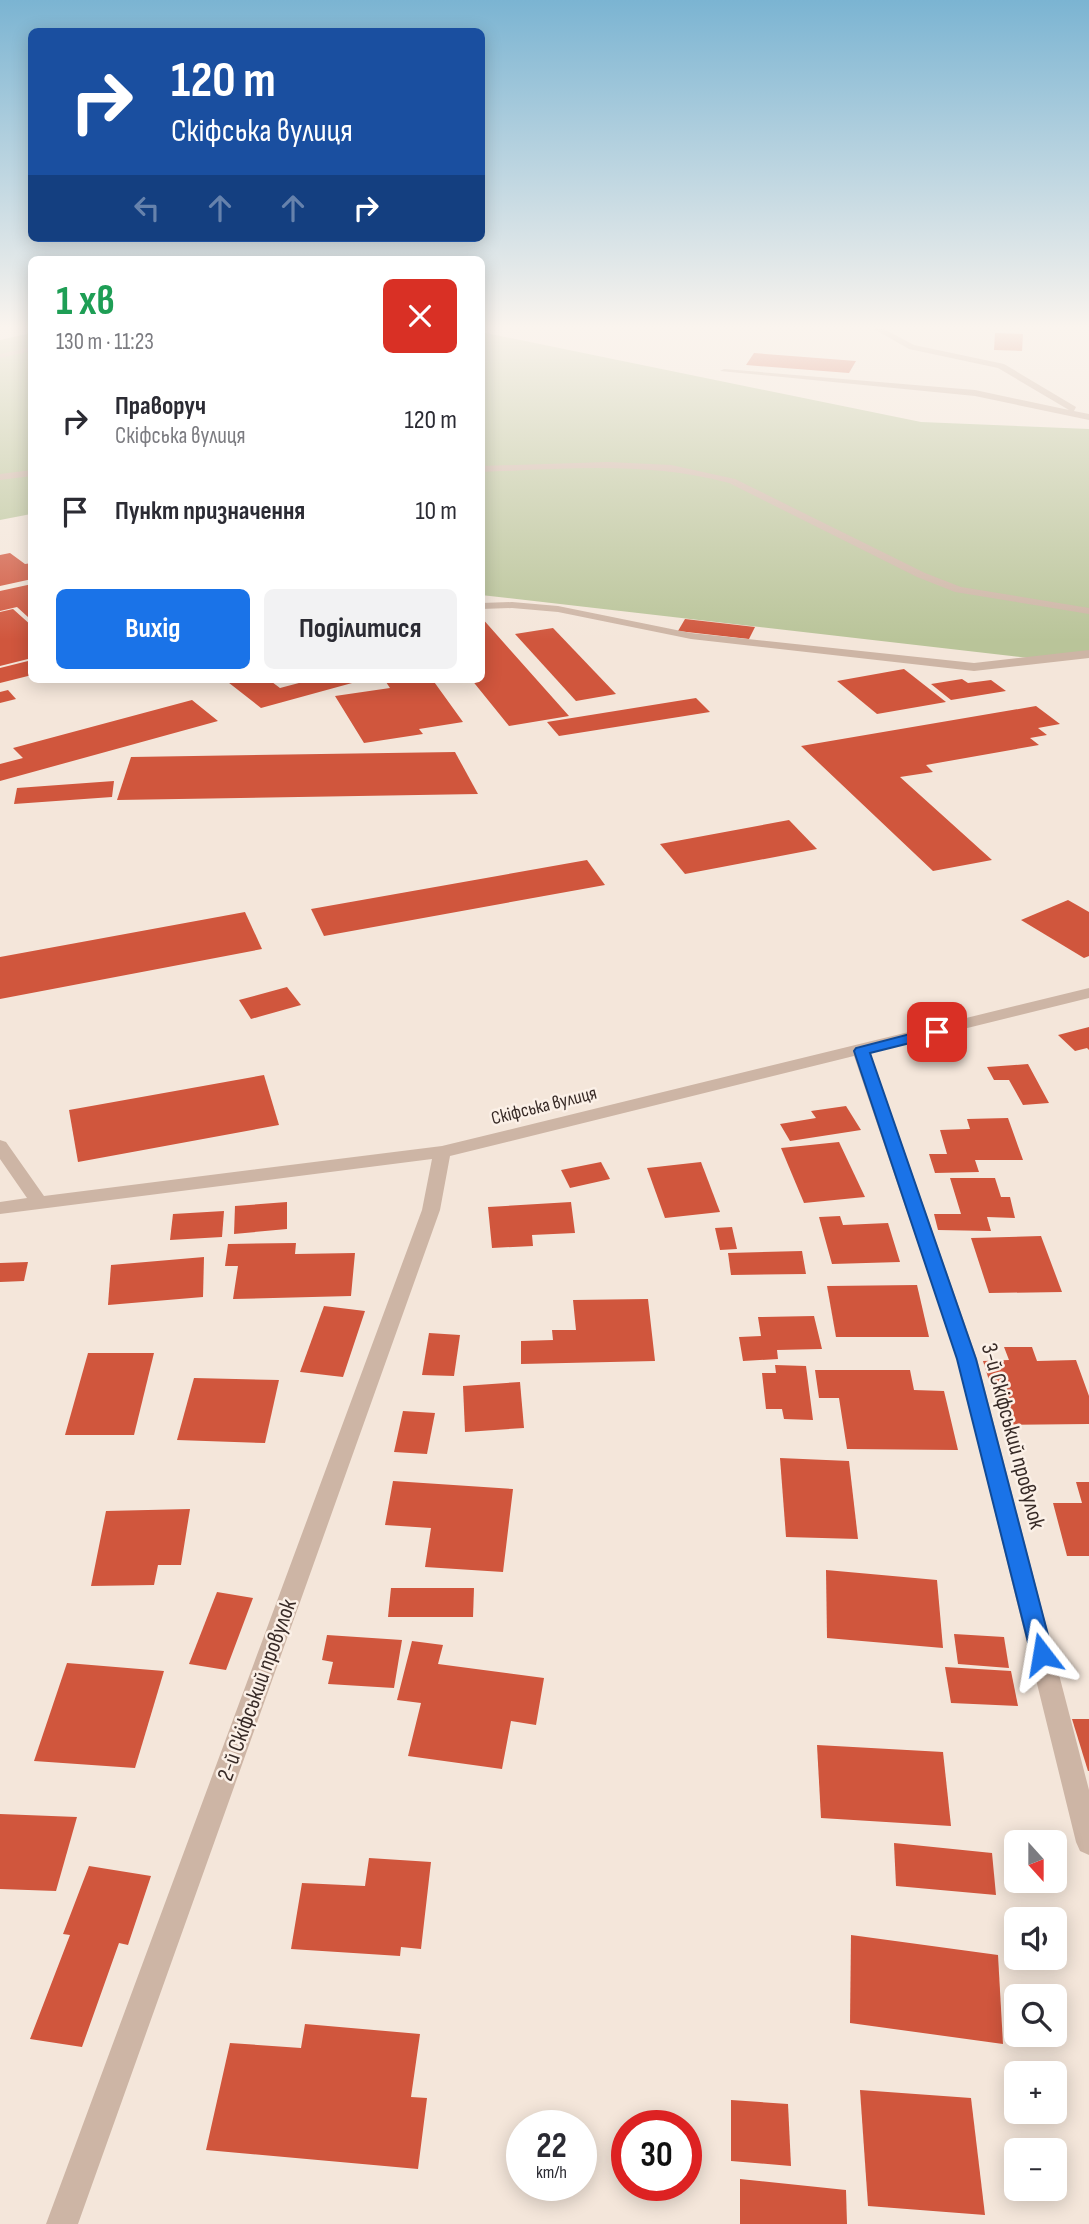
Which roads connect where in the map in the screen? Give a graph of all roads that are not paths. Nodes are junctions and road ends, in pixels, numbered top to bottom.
1 (485, 468) edge
2 (28, 474) edge
3 (0, 477) edge
4 (485, 606) edge
5 (1089, 611) edge
6 (1089, 654) edge
7 (1089, 993) edge
8 (861, 1051) junction
9 (0, 1146) edge
10 (442, 1152) junction
11 (40, 1204) junction
12 (0, 1208) edge
13 (1089, 1842) edge
14 (62, 2224) edge

1 - 5 street
2 - 3 street
4 - 6 street
7 - 8 street, Скіфська вулиця
8 - 10 street, Скіфська вулиця
8 - 13 street, 3-й Скіфський провулок
9 - 11 street
10 - 11 street, Скіфська вулиця
10 - 14 street, 2-й Скіфський провулок
11 - 12 street, Скіфська вулиця

